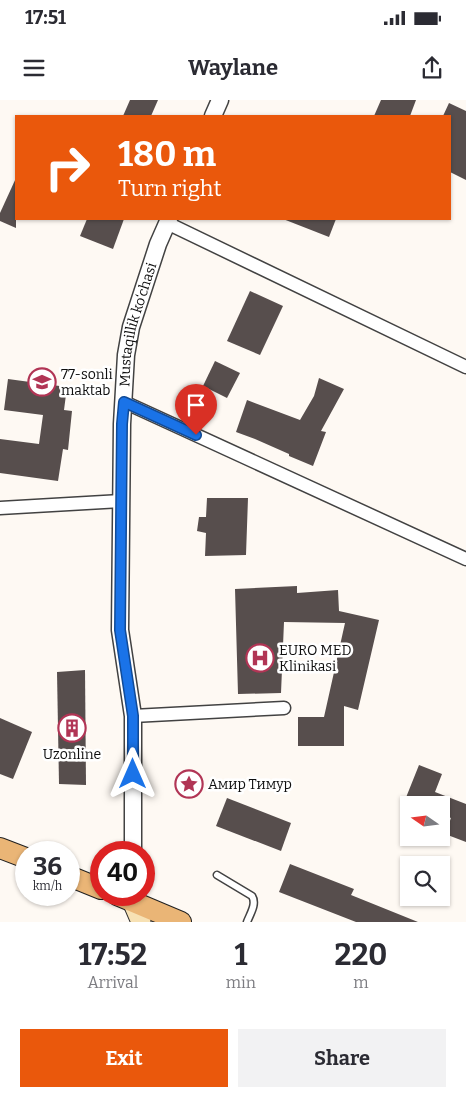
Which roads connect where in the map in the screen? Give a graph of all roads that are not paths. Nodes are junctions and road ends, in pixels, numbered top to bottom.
1 (220, 100) edge
2 (213, 115) edge
3 (168, 221) edge
4 (466, 367) edge
5 (124, 402) junction
6 (121, 501) junction
7 (0, 508) edge
8 (466, 559) edge
9 (284, 708) dead end
10 (133, 716) junction
11 (133, 841) edge
12 (0, 848) edge
13 (15, 854) edge
14 (217, 875) dead end
15 (132, 906) edge
16 (146, 906) edge
17 (141, 922) edge
18 (181, 922) edge
19 (247, 922) edge

1 - 2 street
3 - 4 street
3 - 5 street, Mustaqillik ko‘chasi
5 - 6 street, Mustaqillik ko‘chasi
5 - 8 street
6 - 7 street
6 - 10 street, Mustaqillik ko‘chasi
9 - 10 street
10 - 11 street, Mustaqillik ko‘chasi
12 - 13 main road
14 - 19 lane
15 - 17 main road
16 - 18 main road

